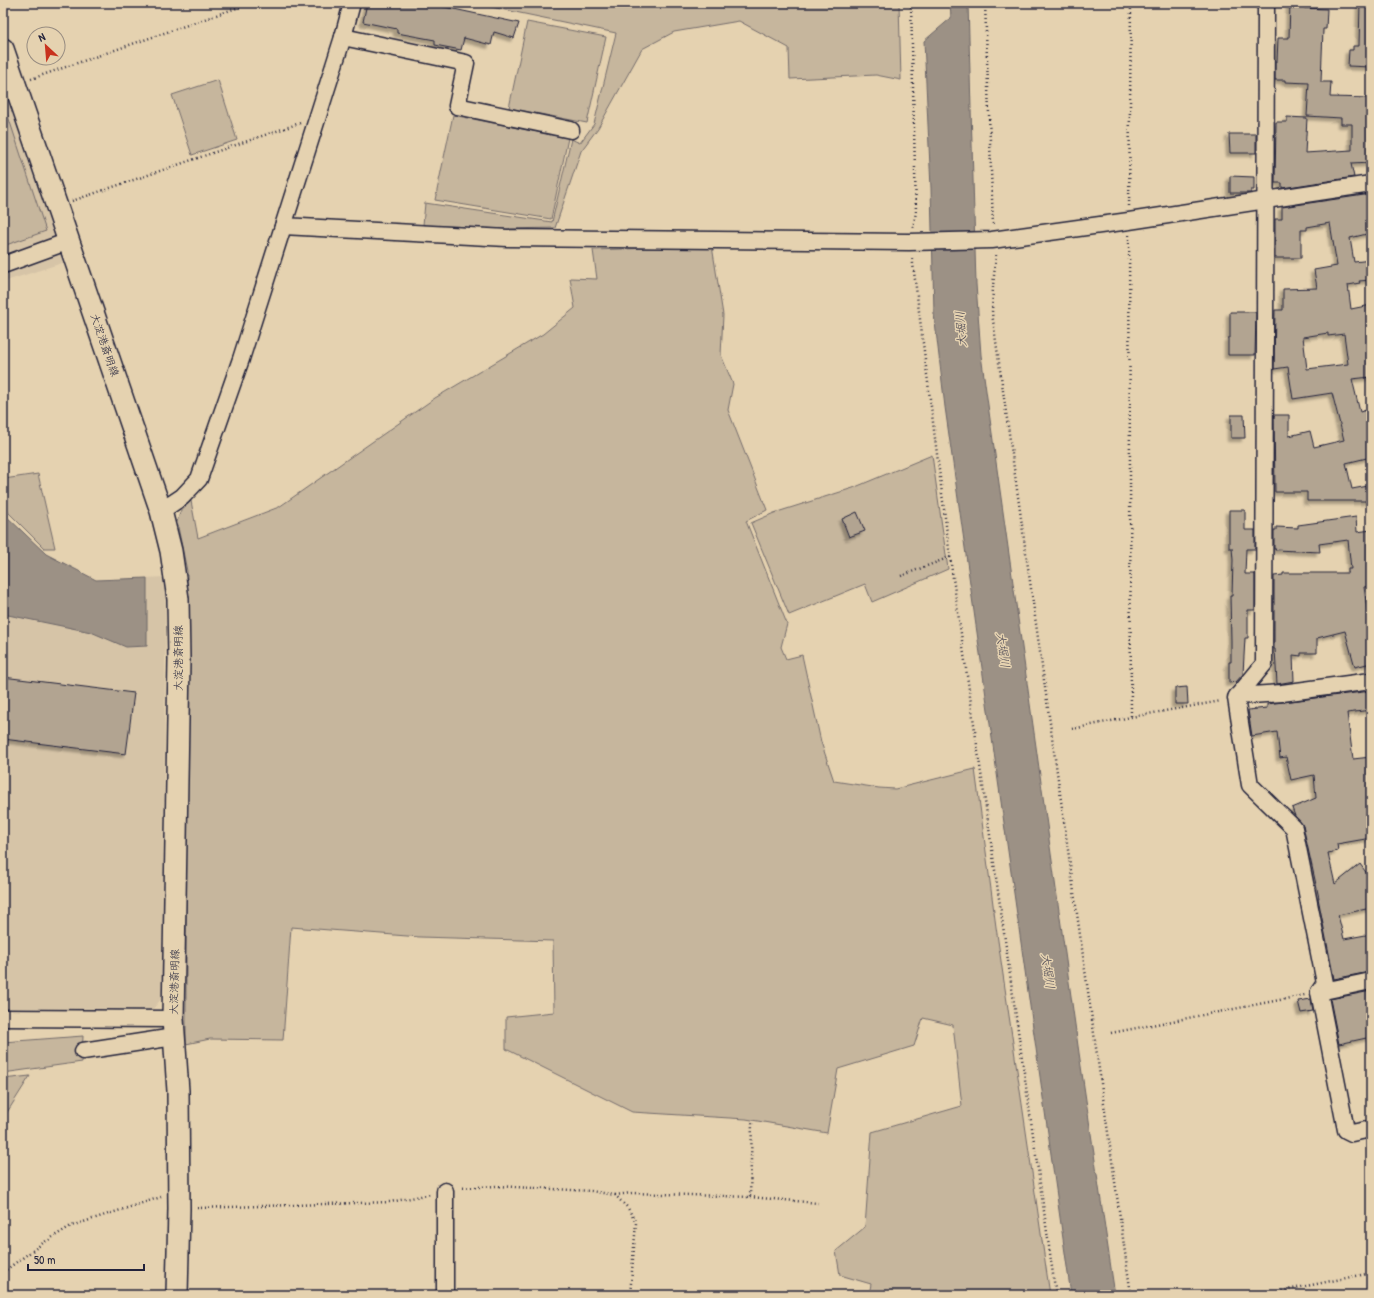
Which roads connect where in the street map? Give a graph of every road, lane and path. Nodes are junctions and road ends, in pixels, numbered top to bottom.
1 (251, 3) edge
2 (352, 3) edge
3 (911, 3) edge
4 (985, 3) edge
5 (1131, 3) edge
6 (1266, 3) edge
7 (343, 37) junction
8 (3, 49) edge
9 (15, 84) junction
10 (318, 117) junction
11 (571, 130) dead end
12 (1371, 184) edge
13 (1266, 200) junction
14 (57, 206) junction
15 (1129, 221) junction
16 (283, 226) junction
17 (995, 240) junction
18 (69, 242) junction
19 (913, 242) junction
20 (3, 265) edge
21 (161, 511) junction
22 (950, 557) junction
23 (901, 576) dead end
24 (1371, 681) edge
25 (1236, 697) junction
26 (1131, 717) junction
27 (1072, 729) dead end
28 (1371, 981) edge
29 (1319, 992) junction
30 (3, 1018) edge
31 (174, 1028) junction
32 (1112, 1032) dead end
33 (83, 1051) dead end
34 (752, 1123) dead end
35 (1371, 1128) edge
36 (179, 1191) junction
37 (445, 1191) dead end
38 (615, 1195) dead end
39 (750, 1198) junction
40 (818, 1203) dead end
41 (3, 1272) edge
42 (1371, 1273) edge
43 (178, 1295) edge
44 (445, 1295) edge
45 (1056, 1295) edge
46 (1131, 1295) edge
47 (1262, 1295) edge

1 - 9 path
2 - 7 street
3 - 19 path
4 - 17 path
5 - 15 path
6 - 13 street
7 - 10 street
7 - 11 street
8 - 9 main road, 大淀港斎明線
9 - 14 main road, 大淀港斎明線
10 - 14 path
10 - 16 street
12 - 13 street
13 - 15 street
13 - 25 street
14 - 18 main road, 大淀港斎明線
15 - 17 street
15 - 26 path
16 - 19 street
16 - 21 street
17 - 19 street
17 - 46 path
18 - 20 street
18 - 21 main road, 大淀港斎明線
19 - 22 path
21 - 31 main road, 大淀港斎明線
22 - 23 path
22 - 45 path
24 - 25 street
25 - 26 path
25 - 29 street
26 - 27 path
28 - 29 street
29 - 32 path
29 - 35 street
30 - 31 street
31 - 33 street
31 - 36 main road, 大淀港斎明線
34 - 39 path
36 - 41 path
36 - 43 main road, 大淀港斎明線
37 - 44 street
38 - 39 path
39 - 40 path
42 - 47 path

